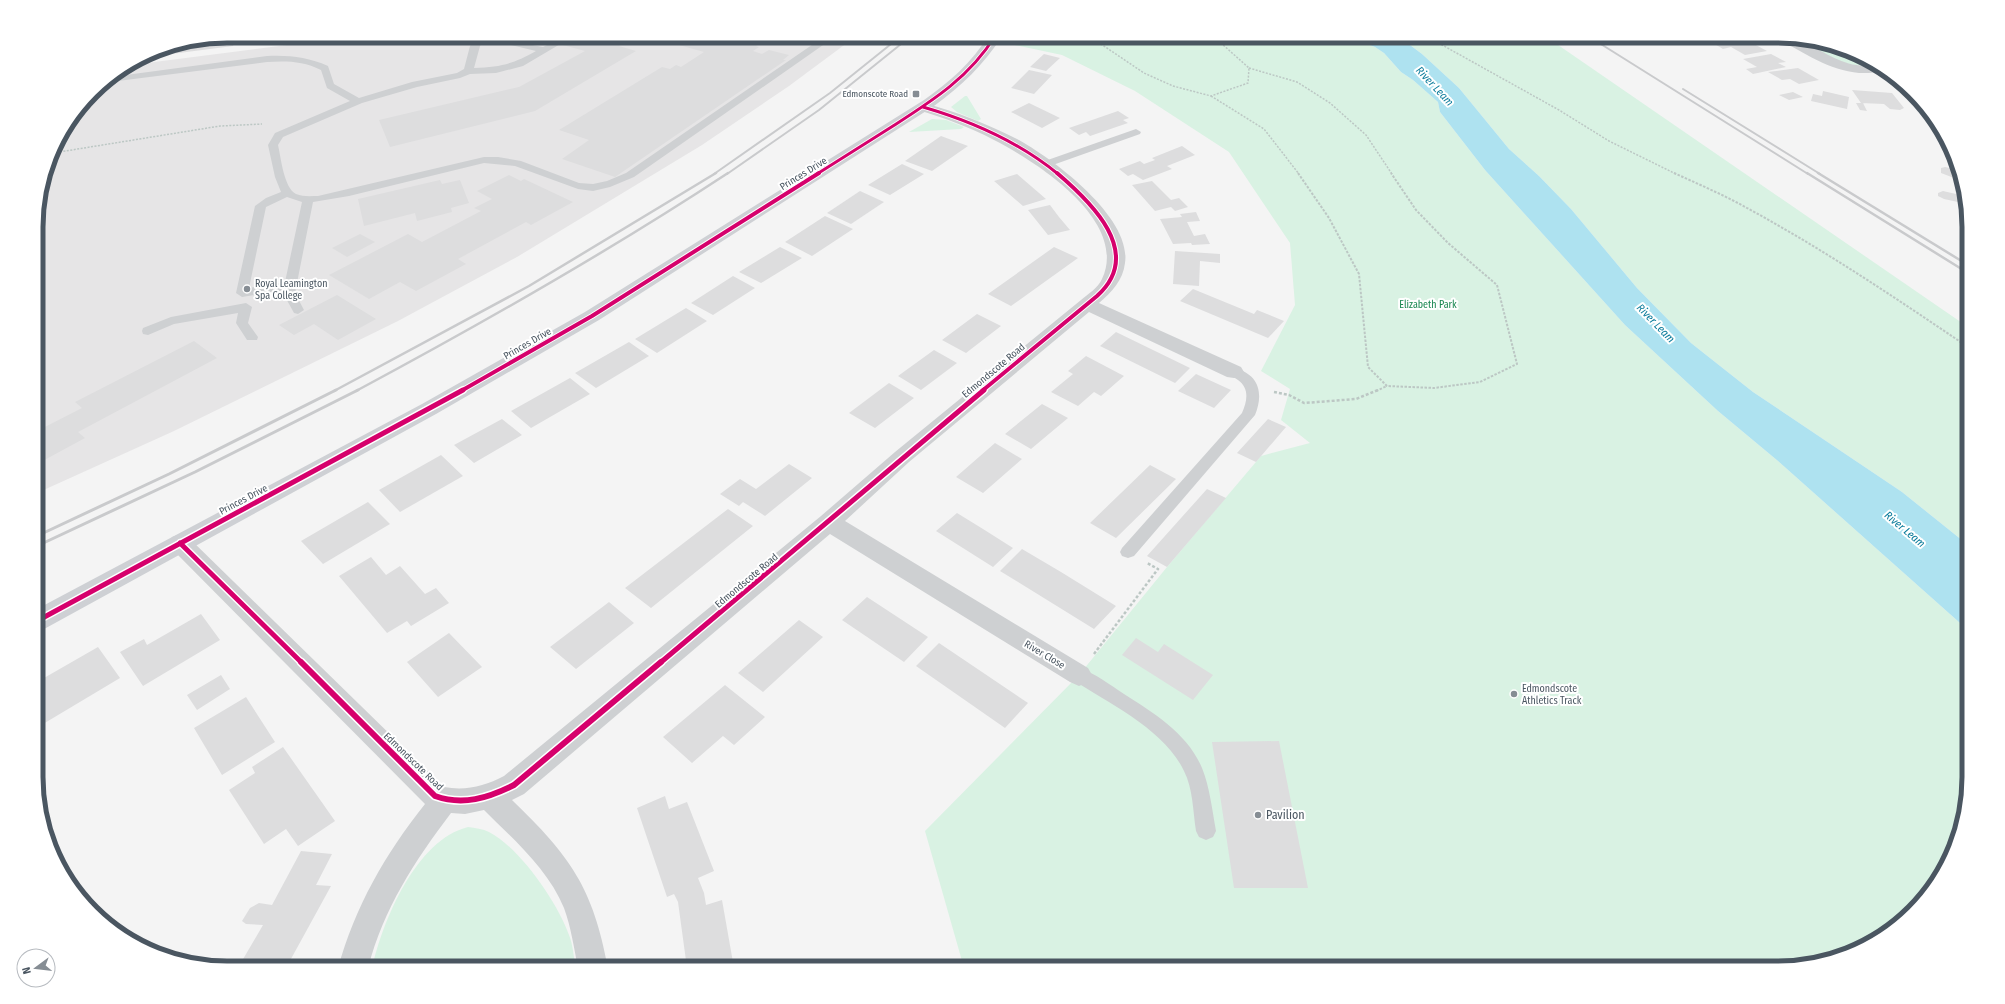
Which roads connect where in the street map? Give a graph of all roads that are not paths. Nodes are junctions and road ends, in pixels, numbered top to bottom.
1 (478, 43) edge
2 (514, 43) dead end
3 (557, 43) dead end
4 (821, 43) edge
5 (991, 43) edge
6 (1800, 45) edge
7 (544, 50) junction
8 (1872, 69) edge
9 (468, 71) junction
10 (117, 79) edge
11 (358, 101) junction
12 (924, 107) junction
13 (1136, 132) dead end
14 (1046, 164) junction
15 (288, 193) junction
16 (308, 199) junction
17 (291, 285) junction
18 (242, 293) junction
19 (1087, 304) junction
20 (238, 308) junction
21 (298, 310) dead end
22 (148, 331) dead end
23 (252, 337) dead end
24 (1234, 372) joint
25 (829, 522) junction
26 (180, 543) junction
27 (1128, 552) dead end
28 (43, 617) edge
29 (1084, 667) joint
30 (489, 796) junction
31 (444, 801) junction
32 (1206, 831) dead end
33 (355, 961) edge
34 (592, 961) edge

1 - 9 lane
2 - 7 lane
3 - 7 lane
4 - 16 lane
5 - 12 street, Princes Drive
6 - 8 street
7 - 9 lane
9 - 11 lane
10 - 11 lane
11 - 15 lane
12 - 14 street, Edmondscote Road
12 - 26 street, Princes Drive
13 - 14 lane
14 - 19 street, Edmondscote Road
15 - 16 lane
15 - 18 lane
16 - 17 lane
17 - 18 lane
17 - 21 lane
18 - 20 lane
19 - 24 street
19 - 25 street, Edmondscote Road
20 - 22 lane
20 - 23 lane
24 - 27 lane
25 - 29 street, River Close
25 - 30 street, Edmondscote Road
26 - 28 street, Princes Drive
26 - 31 street, Edmondscote Road
29 - 32 lane, River Close
30 - 31 street, Edmondscote Road
30 - 34 street
31 - 33 street, Edmondscote Road

